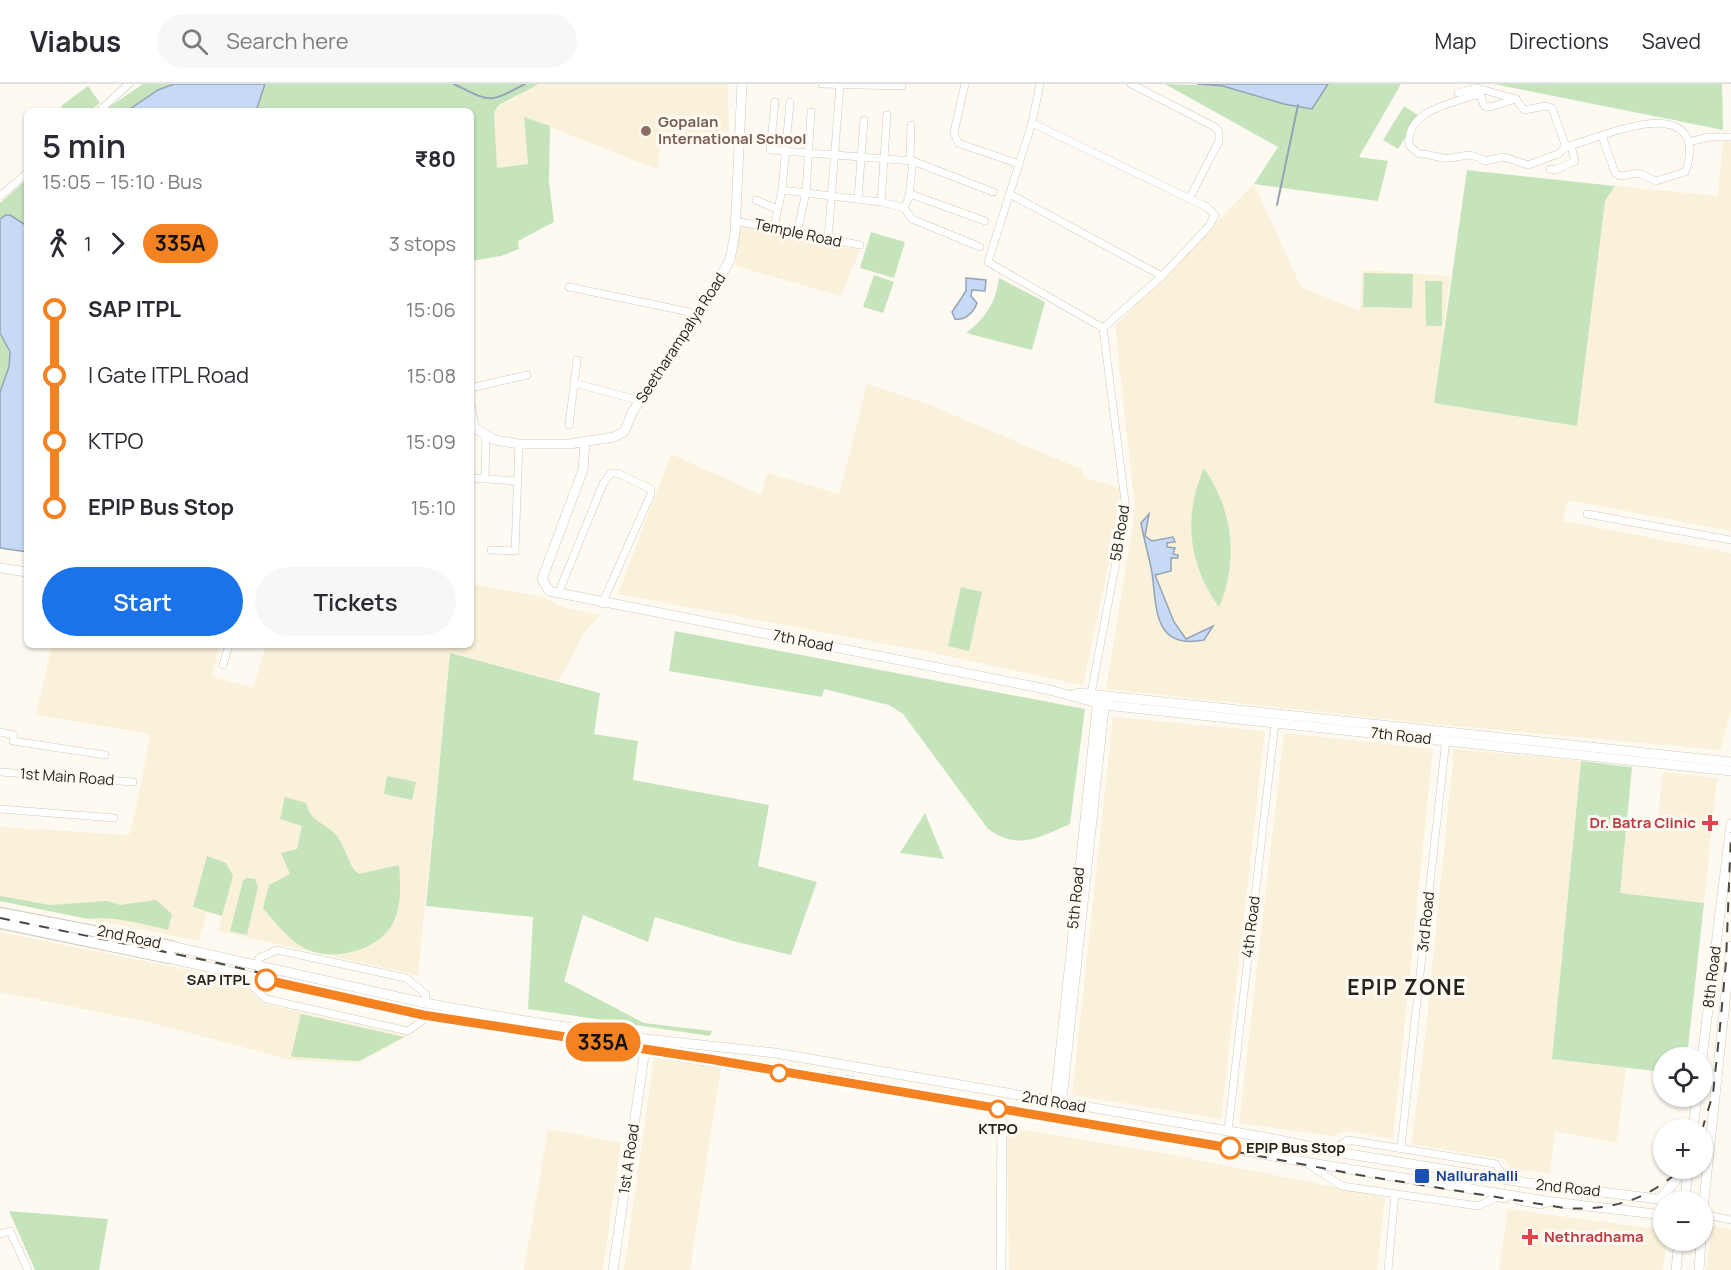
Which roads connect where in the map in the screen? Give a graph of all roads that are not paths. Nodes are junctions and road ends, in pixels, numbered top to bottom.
1 (129, 84) edge
2 (742, 84) edge
3 (822, 84) edge
4 (965, 84) edge
5 (1040, 84) edge
6 (1131, 84) edge
7 (840, 85) edge
8 (902, 86) dead end
9 (1458, 93) dead end
10 (1516, 99) junction
11 (775, 102) dead end
12 (790, 102) dead end
13 (102, 108) edge
14 (811, 112) dead end
15 (887, 115) dead end
16 (864, 120) dead end
17 (1032, 123) junction
18 (911, 125) dead end
19 (1602, 136) junction
20 (1731, 137) edge
21 (1689, 142) junction
22 (1569, 147) junction
23 (785, 152) junction
24 (810, 154) junction
25 (836, 155) junction
26 (861, 157) junction
27 (885, 158) junction
28 (911, 160) junction
29 (1019, 164) junction
30 (1550, 169) dead end
31 (24, 176) edge
32 (782, 190) junction
33 (993, 192) dead end
34 (806, 193) junction
35 (1010, 194) junction
36 (0, 196) edge
37 (833, 196) junction
38 (909, 197) junction
39 (858, 199) junction
40 (1189, 199) junction
41 (756, 200) dead end
42 (881, 202) junction
43 (904, 208) junction
44 (777, 209) junction
45 (735, 221) junction
46 (985, 221) dead end
47 (774, 227) junction
48 (797, 232) junction
49 (828, 240) junction
50 (860, 245) dead end
51 (980, 247) dead end
52 (1162, 276) junction
53 (568, 287) dead end
54 (699, 314) junction
55 (1103, 328) junction
56 (577, 360) dead end
57 (527, 375) dead end
58 (574, 383) junction
59 (474, 387) edge
60 (641, 400) junction
61 (569, 425) dead end
62 (474, 427) edge
63 (486, 434) junction
64 (585, 442) junction
65 (519, 444) junction
66 (474, 478) edge
67 (485, 479) junction
68 (517, 481) junction
69 (1587, 514) dead end
70 (1731, 540) edge
71 (491, 550) dead end
72 (0, 568) edge
73 (24, 572) edge
74 (558, 594) junction
75 (602, 604) junction
76 (228, 648) edge
77 (223, 665) dead end
78 (1098, 699) junction
79 (1275, 719) junction
80 (0, 732) edge
81 (1446, 737) junction
82 (105, 755) dead end
83 (1731, 762) edge
84 (1731, 771) edge
85 (0, 772) edge
86 (133, 782) dead end
87 (0, 809) edge
88 (114, 818) dead end
89 (1731, 825) edge
90 (0, 913) edge
91 (0, 923) edge
92 (171, 946) junction
93 (1731, 946) edge
94 (168, 958) junction
95 (258, 966) junction
96 (254, 976) junction
97 (425, 1003) junction
98 (423, 1015) junction
99 (1703, 1047) edge
100 (645, 1049) junction
101 (738, 1049) junction
102 (756, 1051) junction
103 (744, 1066) junction
104 (1058, 1102) junction
105 (1696, 1107) edge
106 (1002, 1110) junction
107 (1695, 1114) junction
108 (1712, 1116) junction
109 (1059, 1119) junction
110 (1694, 1119) edge
111 (1228, 1131) junction
112 (1401, 1148) junction
113 (1330, 1151) junction
114 (1305, 1162) junction
115 (1505, 1179) junction
116 (1677, 1179) edge
117 (1582, 1190) junction
118 (1666, 1191) edge
119 (1705, 1191) edge
120 (1395, 1194) junction
121 (1653, 1196) edge
122 (1552, 1202) junction
123 (1580, 1204) junction
124 (1653, 1214) edge
125 (1713, 1216) edge
126 (1731, 1220) edge
127 (0, 1234) edge
128 (1678, 1251) edge
129 (1700, 1251) edge
130 (28, 1270) edge
131 (613, 1270) edge
132 (1001, 1270) edge
133 (1388, 1270) edge
134 (1676, 1270) edge
135 (1699, 1270) edge

1 - 13 street
2 - 45 main road, Seetharampalya Road
3 - 7 street
4 - 29 street
5 - 17 street
6 - 40 street
7 - 8 street
7 - 25 street
9 - 10 street
10 - 22 street
10 - 22 street
11 - 23 street
12 - 23 street
14 - 24 street
15 - 27 street
16 - 26 street
17 - 29 street
17 - 40 street
18 - 28 street
19 - 21 street
19 - 21 street
19 - 22 street
20 - 21 street
22 - 30 street
23 - 24 street
23 - 32 street
24 - 25 street
24 - 34 street
25 - 26 street
25 - 37 street
26 - 27 street
26 - 39 street
27 - 28 street
27 - 42 street
28 - 33 street
28 - 38 street
29 - 35 street
31 - 36 street
32 - 34 street
32 - 44 street
34 - 37 street
34 - 48 street
35 - 52 street
35 - 55 street
37 - 39 street
37 - 49 street
38 - 43 street
38 - 46 street
39 - 42 street
40 - 52 street
41 - 44 street
42 - 43 street
43 - 51 street
44 - 47 street
45 - 47 street, Temple Road
45 - 54 main road, Seetharampalya Road
47 - 48 street, Temple Road
48 - 49 street, Temple Road
49 - 50 street, Temple Road
52 - 55 street
53 - 54 street
54 - 60 main road, Seetharampalya Road
55 - 78 street, 5B Road
56 - 58 street
57 - 59 street
58 - 60 street
58 - 61 street
60 - 64 main road, Seetharampalya Road
62 - 63 main road, Seetharampalya Road
63 - 65 main road, Seetharampalya Road
63 - 67 street
64 - 65 main road, Seetharampalya Road
64 - 74 main road
65 - 68 street
66 - 67 street
67 - 68 street
68 - 71 street
69 - 70 street
72 - 73 main road
74 - 75 main road, 7th Road
74 - 75 street
75 - 78 main road, 7th Road
76 - 77 street
78 - 79 main road, 7th Road
78 - 104 main road, 5th Road
79 - 81 main road, 7th Road
79 - 111 street, 4th Road
80 - 82 street
81 - 83 main road, 7th Road
81 - 84 main road, 7th Road
81 - 112 street, 3rd Road
85 - 86 street, 1st Main Road
87 - 88 street
89 - 99 main road, 8th Road
90 - 92 main road, 2nd Road
91 - 94 main road, 2nd Road
92 - 94 main road
92 - 95 main road, 2nd Road
93 - 108 main road, 8th Road
94 - 96 main road, 2nd Road
95 - 97 main road, 2nd Road
95 - 97 street
96 - 98 main road, 2nd Road
96 - 98 street
97 - 101 main road, 2nd Road
98 - 100 main road, 2nd Road
100 - 103 main road, 2nd Road
100 - 131 main road, 1st A Road
101 - 102 main road, 2nd Road
101 - 103 main road
102 - 103 main road
102 - 104 main road, 2nd Road
103 - 106 main road, 2nd Road
104 - 109 main road, 5th Road
104 - 111 main road, 2nd Road
105 - 107 main road
106 - 109 main road, 2nd Road
106 - 132 main road
107 - 108 main road
107 - 110 main road
108 - 119 main road, 8th Road
109 - 114 main road, 2nd Road
111 - 113 main road, 2nd Road
112 - 113 street
112 - 115 street
113 - 115 main road, 2nd Road
114 - 120 street
114 - 122 main road, 2nd Road
115 - 117 main road, 2nd Road
116 - 118 main road
117 - 121 main road, 2nd Road
117 - 123 main road
120 - 122 street
120 - 133 street
122 - 123 main road, 2nd Road
123 - 124 main road, 2nd Road
125 - 126 street
127 - 130 street
128 - 134 main road
129 - 135 main road

